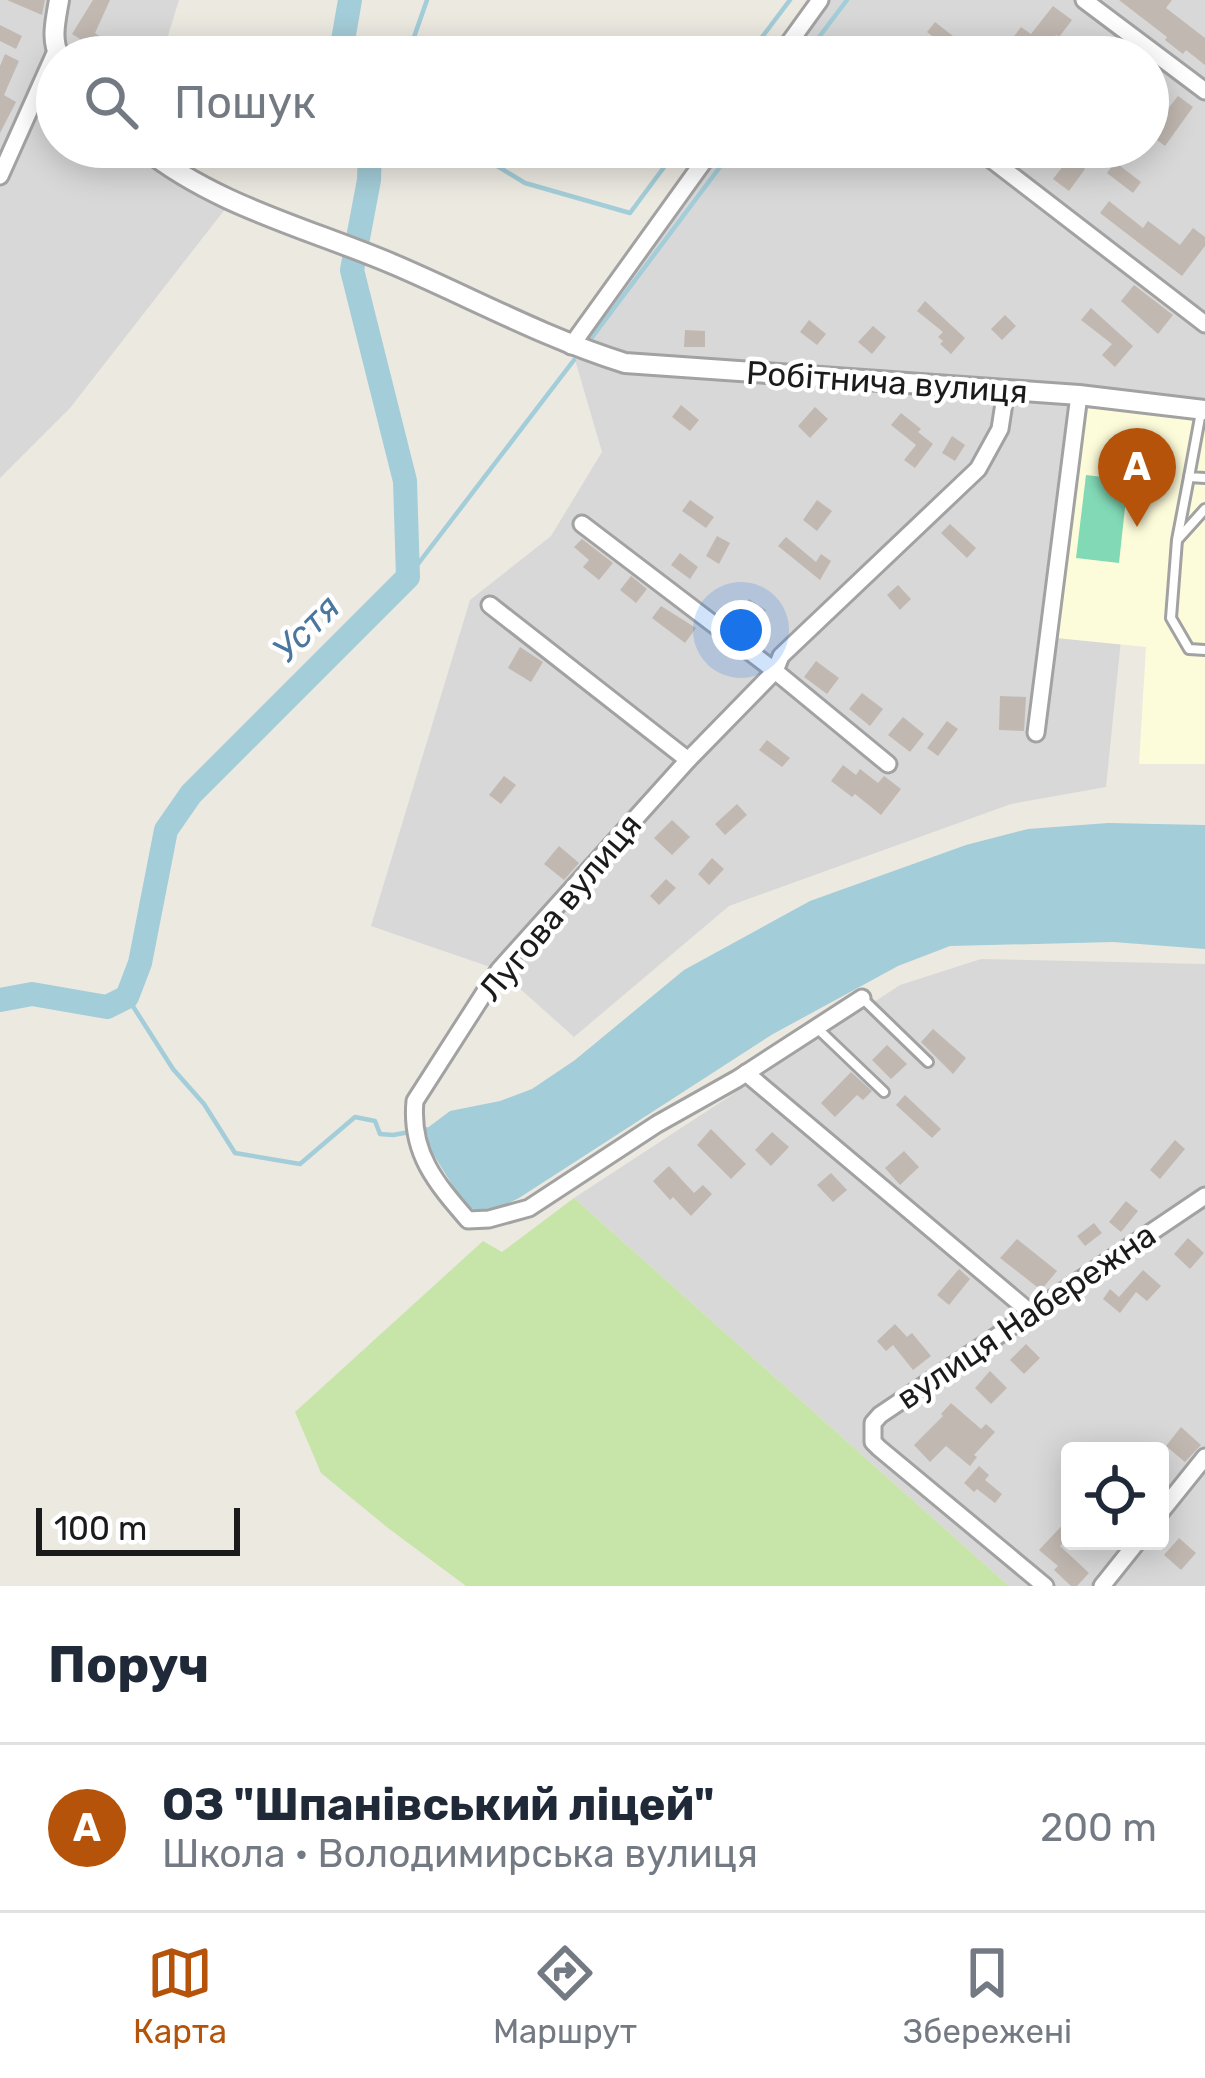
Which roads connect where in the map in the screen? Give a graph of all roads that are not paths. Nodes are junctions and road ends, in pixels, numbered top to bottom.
1 (59, 0) edge
2 (820, 0) edge
3 (1084, 0) edge
4 (55, 36) edge
5 (794, 36) edge
6 (1132, 36) edge
7 (1169, 64) edge
8 (1205, 91) edge
9 (36, 100) edge
10 (173, 168) edge
11 (699, 168) edge
12 (1002, 168) edge
13 (0, 176) edge
14 (1205, 324) edge
15 (571, 346) junction
16 (1006, 390) junction
17 (1078, 395) junction
18 (1203, 410) edge
19 (1189, 477) junction
20 (1205, 478) edge
21 (1205, 509) edge
22 (582, 524) dead end
23 (1177, 540) junction
24 (490, 605) dead end
25 (1205, 650) edge
26 (776, 671) junction
27 (1036, 734) dead end
28 (688, 760) junction
29 (888, 764) dead end
30 (862, 998) joint
31 (816, 1027) junction
32 (928, 1062) dead end
33 (746, 1073) junction
34 (884, 1092) dead end
35 (1205, 1196) edge
36 (1031, 1313) junction
37 (1205, 1457) edge
38 (1169, 1502) edge
39 (1131, 1550) edge
40 (1046, 1586) edge
41 (1102, 1586) edge

1 - 4 street
2 - 5 street
3 - 6 street
7 - 8 street
9 - 13 street
10 - 15 street, Робітнича вулиця
11 - 15 street
12 - 14 street
15 - 16 street, Робітнича вулиця
16 - 17 street, Робітнича вулиця
16 - 26 street, Лугова вулиця
17 - 18 street, Робітнича вулиця
17 - 27 street
18 - 19 lane
19 - 20 lane
19 - 23 lane
21 - 23 lane
22 - 26 street
23 - 25 lane
24 - 28 street
26 - 28 street, Лугова вулиця
26 - 29 street
28 - 33 street, Лугова вулиця
30 - 31 street, Лугова вулиця
30 - 32 lane
31 - 33 street, Лугова вулиця
31 - 34 lane
33 - 36 street
35 - 36 street, вулиця Набережна
36 - 40 street, вулиця Набережна
37 - 38 street
39 - 41 street

